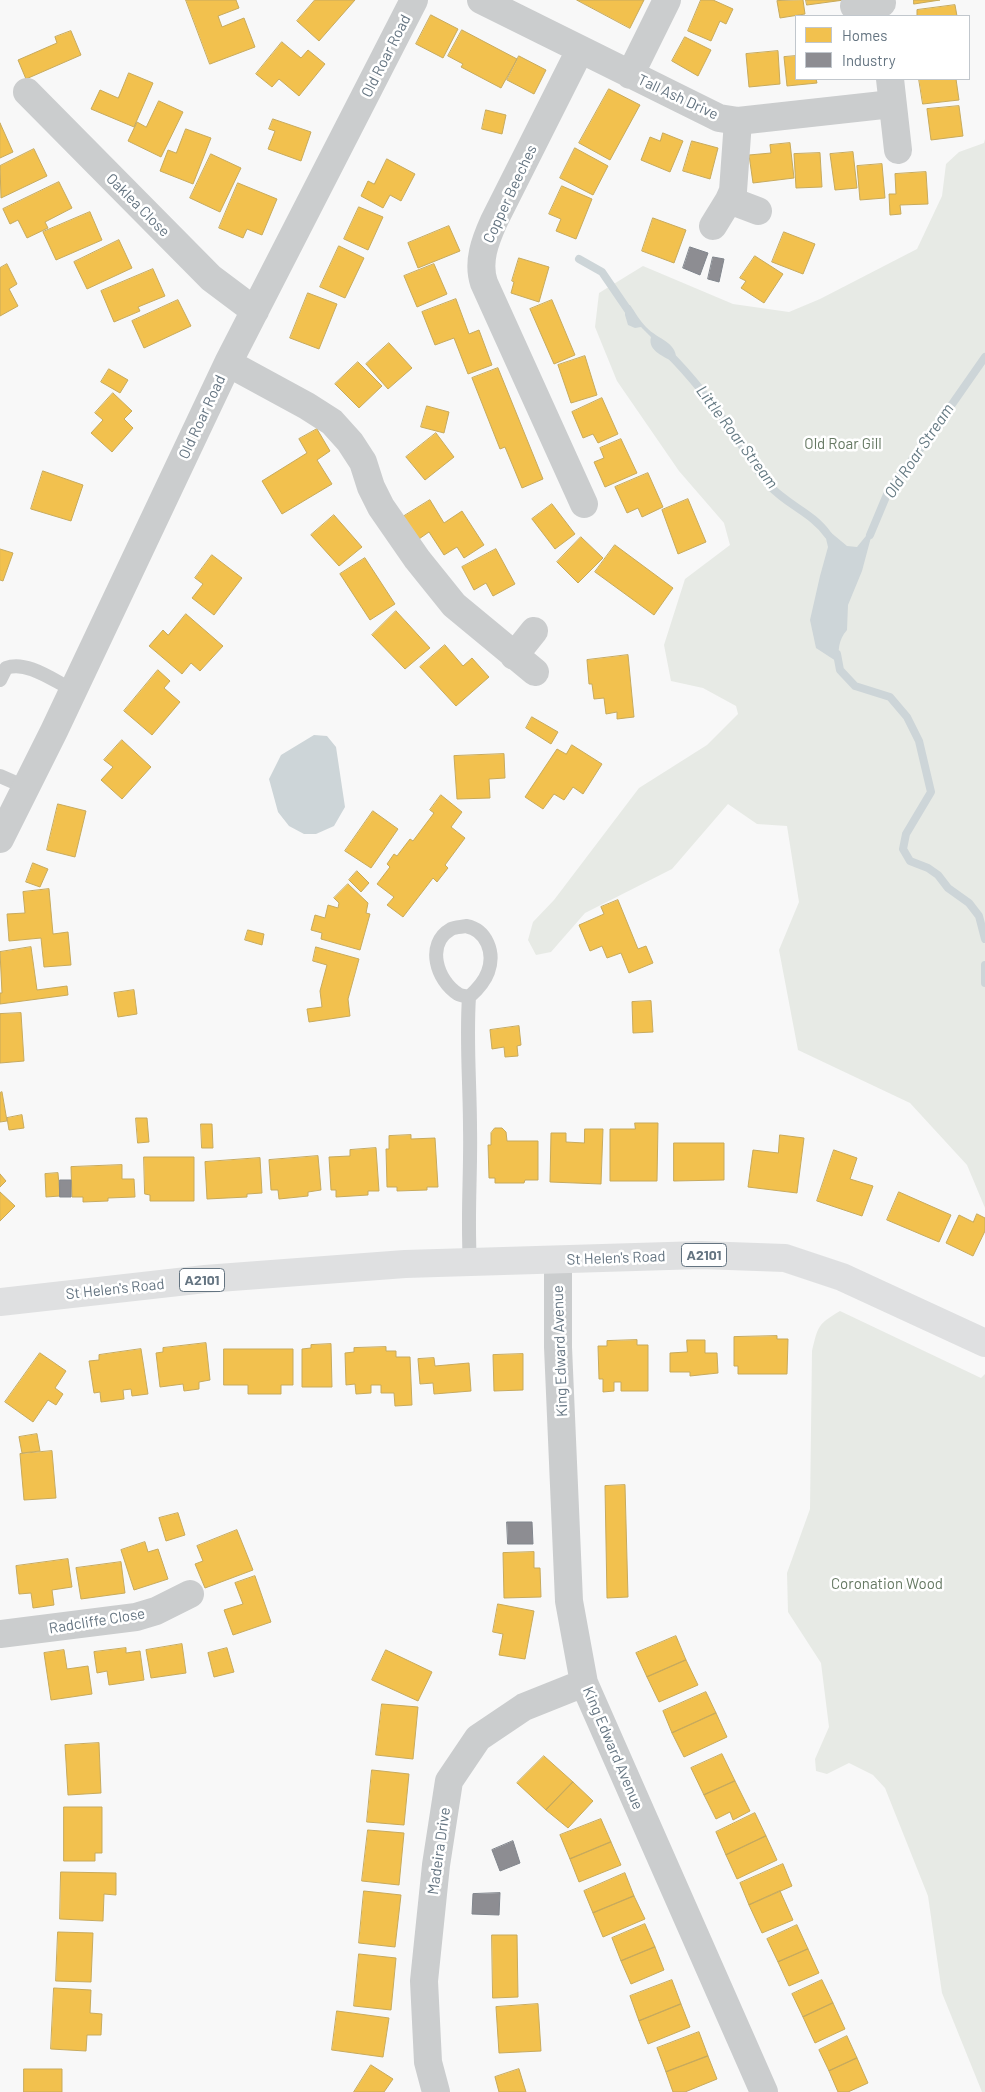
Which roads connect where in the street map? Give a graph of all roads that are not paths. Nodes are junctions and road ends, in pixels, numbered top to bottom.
1 (414, 0) edge
2 (480, 0) edge
3 (667, 0) edge
4 (854, 6) dead end
5 (882, 7) edge
6 (580, 50) junction
7 (630, 75) junction
8 (891, 91) edge
9 (27, 92) dead end
10 (738, 121) junction
11 (898, 150) dead end
12 (729, 200) junction
13 (758, 211) dead end
14 (712, 226) dead end
15 (255, 311) junction
16 (228, 363) junction
17 (584, 504) dead end
18 (534, 631) dead end
19 (514, 656) junction
20 (535, 672) dead end
21 (0, 680) edge
22 (73, 690) junction
23 (0, 776) edge
24 (25, 787) junction
25 (0, 839) edge
26 (469, 998) junction
27 (558, 1260) junction
28 (470, 1263) junction
29 (0, 1302) edge
30 (985, 1343) edge
31 (190, 1594) dead end
32 (0, 1634) edge
33 (584, 1683) junction
34 (436, 2092) edge
35 (764, 2092) edge

1 - 15 street, Old Roar Road
2 - 6 street, Tall Ash Drive
3 - 7 street
4 - 5 street
6 - 7 street, Tall Ash Drive
6 - 17 street, Copper Beeches
7 - 10 street, Tall Ash Drive
8 - 10 street, Tall Ash Drive
8 - 11 street, Tall Ash Drive
9 - 15 street, Oaklea Close
10 - 12 street
12 - 13 street
12 - 14 street
15 - 16 street, Old Roar Road
16 - 19 street
16 - 22 street, Old Roar Road
18 - 19 street
19 - 20 street
21 - 22 lane
22 - 24 street, Old Roar Road
23 - 24 lane
24 - 25 street, Old Roar Road
26 - 26 lane
26 - 28 lane
27 - 28 main road, St Helen's Road / A2101
27 - 30 main road, St Helen's Road / A2101
27 - 33 street, King Edward Avenue
28 - 29 main road, St Helen's Road / A2101
31 - 32 street, Radcliffe Close
33 - 34 street, Madeira Drive
33 - 35 street, King Edward Avenue

